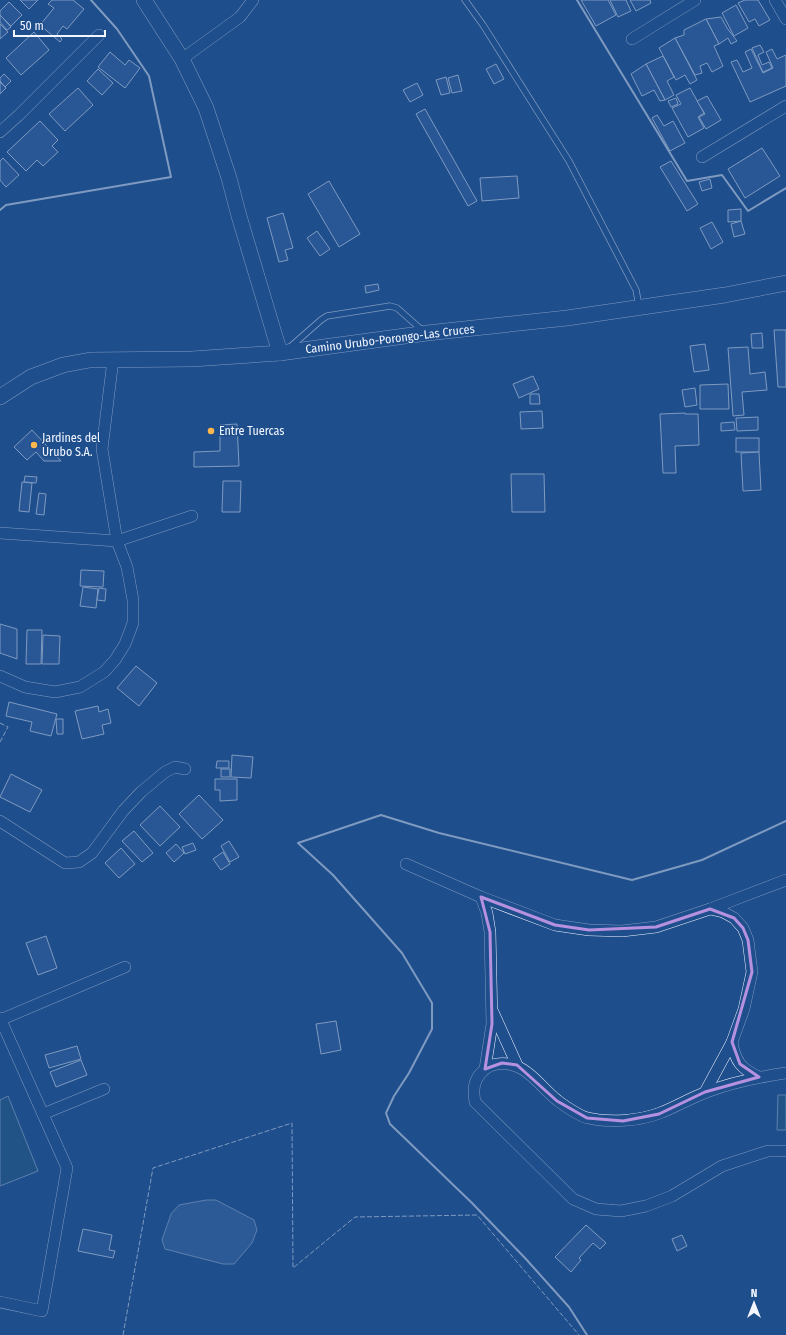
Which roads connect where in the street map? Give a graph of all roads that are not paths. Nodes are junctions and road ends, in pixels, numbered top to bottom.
1 (144, 0) edge
2 (253, 0) edge
3 (465, 0) edge
4 (695, 0) edge
5 (775, 0) edge
6 (786, 19) edge
7 (99, 35) dead end
8 (632, 39) dead end
9 (182, 59) junction
10 (786, 106) edge
11 (0, 132) edge
12 (702, 157) dead end
13 (786, 283) edge
14 (639, 306) junction
15 (427, 334) junction
16 (283, 352) junction
17 (113, 360) junction
18 (0, 397) edge
19 (192, 516) dead end
20 (0, 533) edge
21 (117, 541) junction
22 (0, 676) edge
23 (185, 769) dead end
24 (0, 820) edge
25 (406, 864) dead end
26 (786, 880) edge
27 (481, 897) junction
28 (710, 909) junction
29 (125, 967) dead end
30 (492, 1009) junction
31 (0, 1019) edge
32 (732, 1042) junction
33 (517, 1066) junction
34 (484, 1069) junction
35 (786, 1073) edge
36 (759, 1077) junction
37 (104, 1089) dead end
38 (705, 1092) junction
39 (43, 1114) junction
40 (786, 1151) edge
41 (0, 1302) edge

1 - 9 main road
2 - 9 street
3 - 14 lane
4 - 8 street
5 - 6 street
7 - 11 street
9 - 16 main road
10 - 12 street
13 - 14 main road, Camino Urubo-Porongo-Las Cruces
14 - 15 main road, Camino Urubo-Porongo-Las Cruces
15 - 16 main road, Camino Urubo-Porongo-Las Cruces
15 - 16 lane
16 - 17 main road, Camino Urubo-Porongo-Las Cruces
17 - 18 main road, Camino Urubo-Porongo-Las Cruces
17 - 21 street
19 - 21 street
20 - 21 street
21 - 22 street
23 - 24 street
25 - 27 street
26 - 28 street
27 - 28 street
27 - 30 street
28 - 32 street
29 - 31 street
30 - 33 street
30 - 34 street
31 - 39 street
32 - 36 street
32 - 38 street
33 - 34 street
33 - 38 street
34 - 40 street
35 - 36 street
36 - 38 street
37 - 39 street
39 - 41 street

